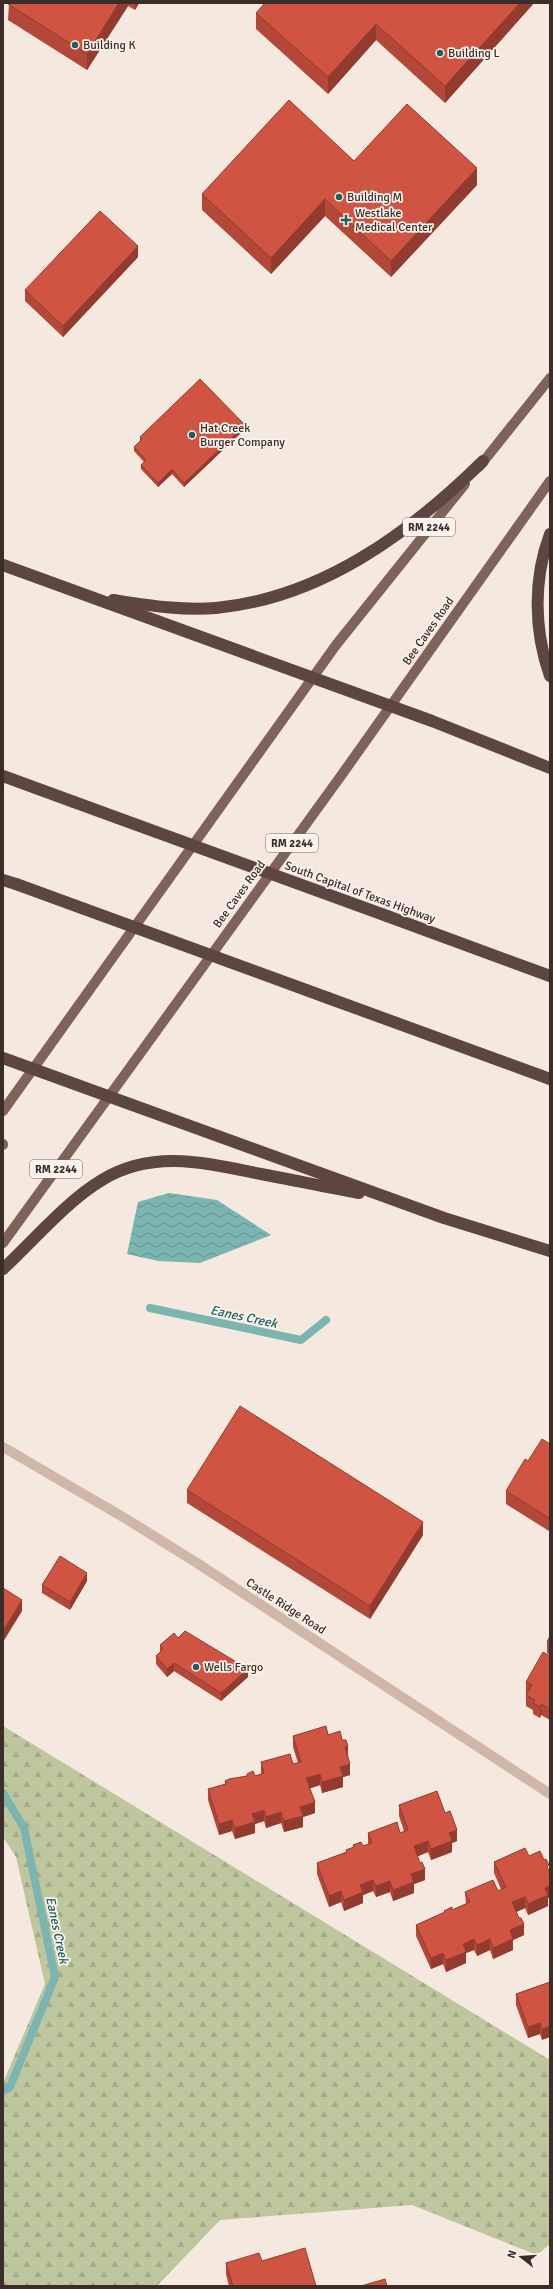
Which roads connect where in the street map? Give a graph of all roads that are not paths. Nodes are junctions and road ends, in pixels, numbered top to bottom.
1 (550, 378) edge
2 (484, 461) junction
3 (550, 480) edge
4 (550, 534) edge
5 (3, 565) edge
6 (83, 595) junction
7 (550, 676) edge
8 (312, 679) junction
9 (390, 706) junction
10 (550, 768) edge
11 (3, 776) edge
12 (3, 880) edge
13 (550, 976) edge
14 (3, 1058) edge
15 (33, 1069) junction
16 (550, 1079) edge
17 (109, 1096) junction
18 (3, 1111) edge
19 (398, 1201) junction
20 (3, 1243) edge
21 (550, 1250) edge
22 (3, 1269) edge
23 (3, 1447) edge
24 (550, 1794) edge

1 - 2 main road, RM 2244
2 - 6 highway
2 - 8 main road, RM 2244
3 - 9 main road, Bee Caves Road / RM 2244
4 - 7 highway
5 - 6 highway
6 - 8 highway
8 - 9 highway
8 - 15 main road, RM 2244
9 - 10 highway
9 - 17 main road, Bee Caves Road / RM 2244
11 - 13 highway, South Capital of Texas Highway, bridge
12 - 16 highway, bridge
14 - 15 highway
15 - 17 highway
15 - 18 main road, RM 2244
17 - 19 highway
17 - 20 main road, Bee Caves Road / RM 2244
19 - 21 highway
19 - 22 highway
23 - 24 street, Castle Ridge Road

